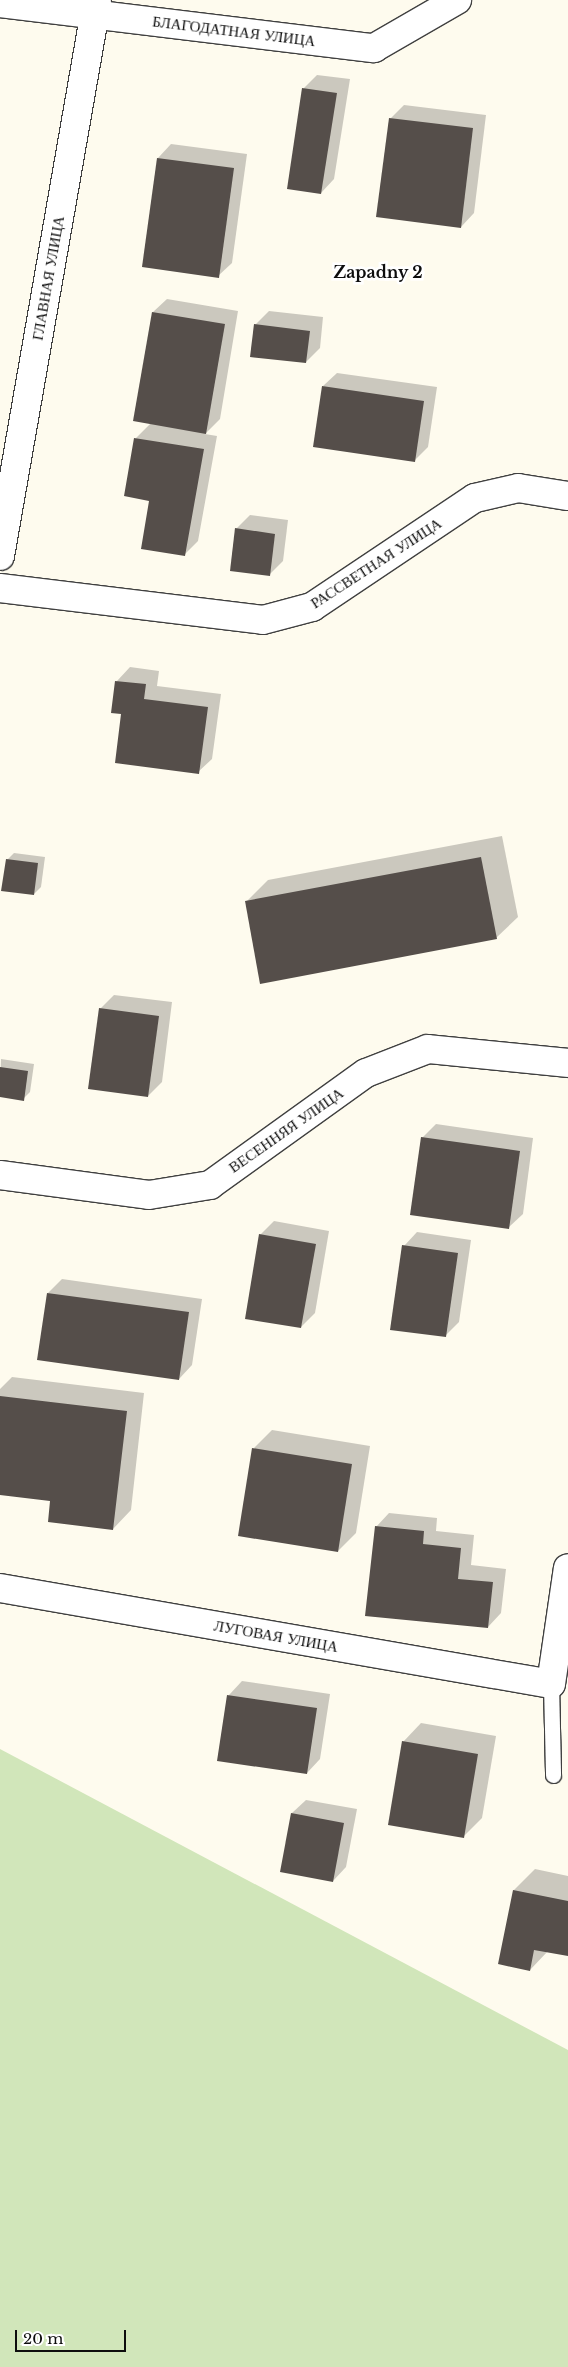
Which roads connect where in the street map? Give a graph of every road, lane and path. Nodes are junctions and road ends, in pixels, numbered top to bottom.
1 (457, 0) edge
2 (0, 3) edge
3 (96, 7) edge
4 (568, 496) edge
5 (0, 556) edge
6 (0, 588) edge
7 (568, 1063) edge
8 (0, 1174) edge
9 (568, 1568) edge
10 (0, 1588) edge
11 (551, 1684) junction
12 (553, 1776) dead end

1 - 3 street, БЛАГОДАТНАЯ УЛИЦА
2 - 3 street, БЛАГОДАТНАЯ УЛИЦА
3 - 5 street, ГЛАВНАЯ УЛИЦА
4 - 6 street, РАССВЕТНАЯ УЛИЦА
7 - 8 street, ВЕСЕННЯЯ УЛИЦА
9 - 11 street
10 - 11 street, ЛУГОВАЯ УЛИЦА
11 - 12 lane

